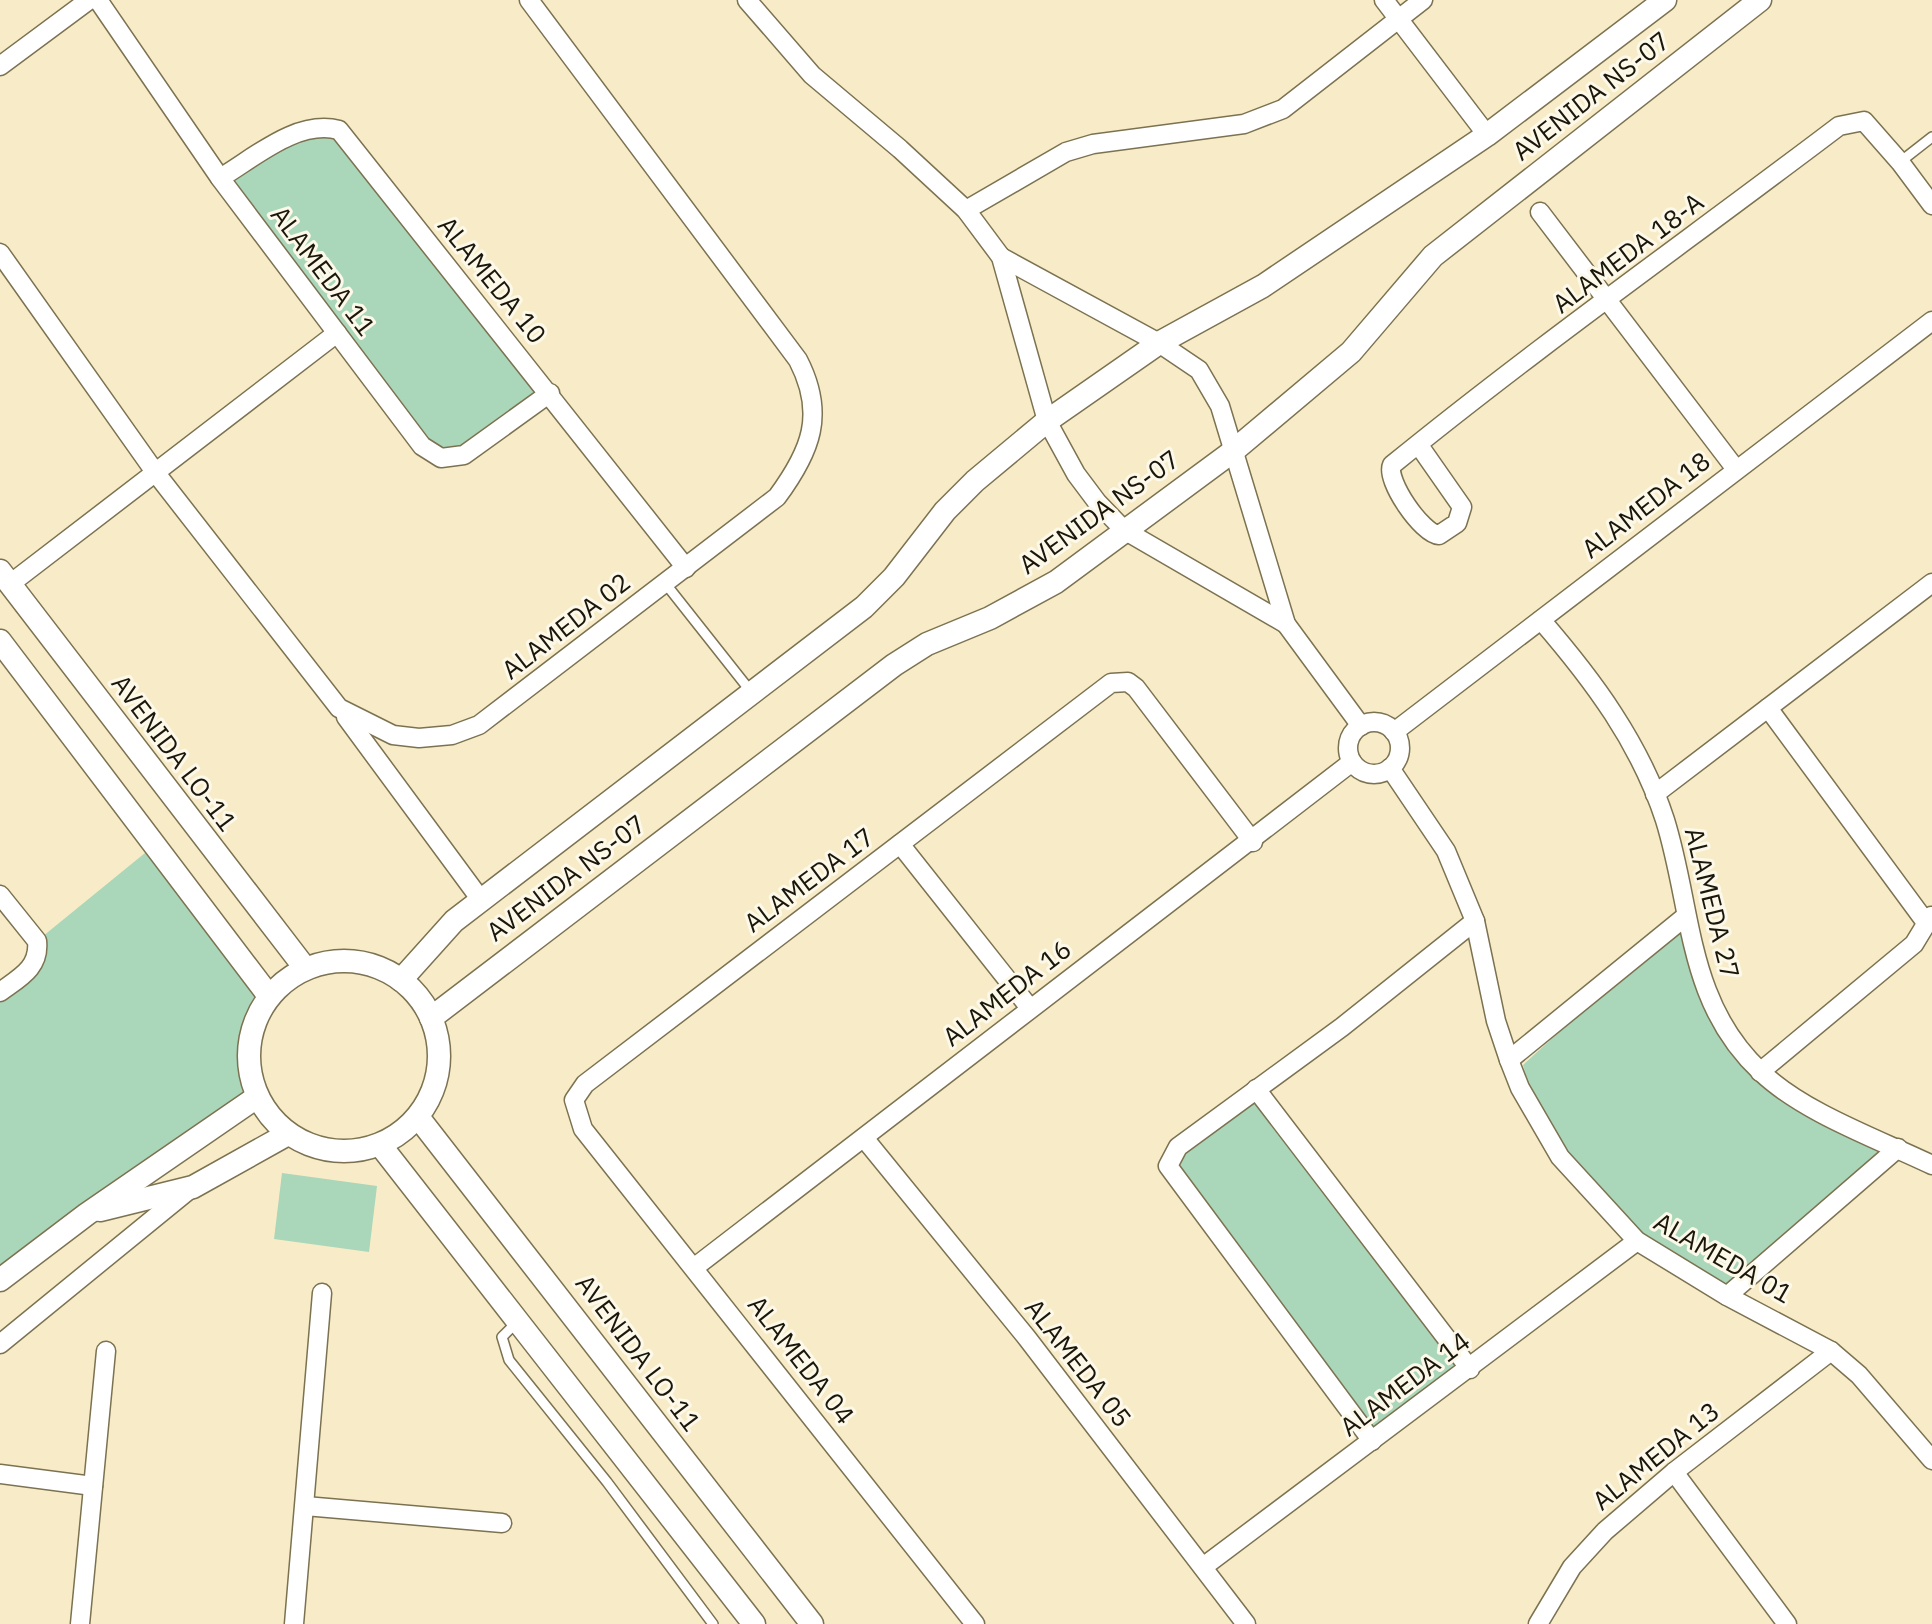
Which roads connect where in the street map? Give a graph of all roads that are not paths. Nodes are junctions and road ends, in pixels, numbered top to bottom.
1 (89, 0) edge
2 (98, 0) edge
3 (529, 0) edge
4 (747, 0) edge
5 (1384, 0) edge
6 (1423, 0) edge
7 (1665, 0) edge
8 (1760, 0) edge
9 (1399, 18) junction
10 (0, 66) edge
11 (1487, 135) junction
12 (1932, 137) edge
13 (1900, 162) junction
14 (220, 178) junction
15 (1932, 205) edge
16 (966, 210) junction
17 (1540, 212) dead end
18 (0, 253) edge
19 (1001, 257) junction
20 (1610, 300) junction
21 (1932, 321) edge
22 (337, 333) junction
23 (1159, 343) junction
24 (550, 393) junction
25 (1047, 421) junction
26 (1418, 444) junction
27 (1232, 452) junction
28 (1735, 468) junction
29 (155, 472) junction
30 (1124, 530) junction
31 (686, 568) junction
32 (5, 578) edge
33 (665, 583) junction
34 (1932, 583) edge
35 (1541, 620) junction
36 (1286, 624) junction
37 (0, 641) edge
38 (752, 693) junction
39 (339, 708) junction
40 (1768, 708) junction
41 (1361, 726) junction
42 (1394, 732) junction
43 (1352, 762) junction
44 (1390, 768) junction
45 (1655, 794) junction
46 (1253, 842) junction
47 (900, 844) junction
48 (0, 895) edge
49 (481, 900) junction
50 (1686, 916) junction
51 (1930, 919) edge
52 (1475, 921) junction
53 (305, 968) junction
54 (401, 980) junction
55 (0, 992) edge
56 (269, 996) junction
57 (1029, 1007) junction
58 (431, 1018) junction
59 (1509, 1060) junction
60 (1760, 1072) junction
61 (1256, 1089) junction
62 (257, 1097) junction
63 (418, 1117) junction
64 (583, 1129) joint
65 (288, 1134) junction
66 (864, 1138) junction
67 (381, 1146) junction
68 (1898, 1148) junction
69 (1932, 1165) edge
70 (193, 1187) junction
71 (87, 1214) junction
72 (1637, 1241) junction
73 (695, 1267) junction
74 (0, 1280) edge
75 (322, 1293) dead end
76 (1727, 1296) junction
77 (517, 1322) junction
78 (0, 1344) edge
79 (106, 1351) dead end
80 (1831, 1351) junction
81 (1470, 1369) junction
82 (1372, 1441) junction
83 (1932, 1460) edge
84 (1674, 1472) junction
85 (0, 1474) edge
86 (93, 1486) junction
87 (305, 1506) junction
88 (502, 1523) dead end
89 (1203, 1567) junction
90 (82, 1619) edge
91 (294, 1624) edge
92 (713, 1624) edge
93 (754, 1624) edge
94 (812, 1624) edge
95 (975, 1624) edge
96 (1246, 1624) edge
97 (1538, 1624) edge
98 (1787, 1624) edge

1 - 10 street
2 - 14 street, ALAMEDA 11
3 - 31 street, ALAMEDA 02
4 - 16 street
5 - 9 street
6 - 9 street
7 - 11 street, AVENIDA NS-07
8 - 27 street, AVENIDA NS-07
9 - 11 street
9 - 16 street
11 - 23 street, AVENIDA NS-07
12 - 13 lane
13 - 15 street
13 - 20 street, ALAMEDA 18-A
14 - 22 street, ALAMEDA 11
14 - 24 street, ALAMEDA 10
16 - 19 street
17 - 20 street
18 - 29 street, ALAMEDA 02
19 - 23 street
19 - 25 street
20 - 26 street, ALAMEDA 18-A
20 - 28 street
21 - 28 street, ALAMEDA 18
22 - 24 street, ALAMEDA 11
22 - 29 street
23 - 25 street, AVENIDA NS-07
23 - 27 street
24 - 31 street, ALAMEDA 10
25 - 30 street
25 - 38 street, AVENIDA NS-07
26 - 26 street, ALAMEDA 18-A
27 - 30 street, AVENIDA NS-07
27 - 36 street
28 - 35 street, ALAMEDA 18
29 - 32 street
29 - 39 street, ALAMEDA 02
30 - 36 street
30 - 58 street, AVENIDA NS-07
31 - 33 street, ALAMEDA 02
32 - 53 street, AVENIDA LO-11
33 - 38 lane
33 - 39 street, ALAMEDA 02
34 - 40 street
35 - 42 street, ALAMEDA 18
35 - 45 street, ALAMEDA 27
36 - 41 street
37 - 56 street
38 - 49 street, AVENIDA NS-07
39 - 49 street
40 - 45 street
40 - 51 street
41 - 42 street
41 - 43 street
42 - 44 street
43 - 44 street
43 - 46 street, ALAMEDA 16
44 - 52 street, ALAMEDA 01
45 - 50 street, ALAMEDA 27
46 - 47 street, ALAMEDA 17
46 - 57 street, ALAMEDA 16
47 - 57 street
47 - 64 street, ALAMEDA 17
48 - 55 street
49 - 54 street, AVENIDA NS-07
50 - 59 street
50 - 60 street, ALAMEDA 27
51 - 60 street
52 - 59 street, ALAMEDA 01
52 - 61 street
53 - 54 street
53 - 56 street
54 - 58 street
56 - 62 street
57 - 66 street, ALAMEDA 16
58 - 63 street
59 - 72 street, ALAMEDA 01
60 - 68 street, ALAMEDA 27
61 - 81 street
61 - 82 street
62 - 65 street
62 - 71 street
63 - 67 street
63 - 94 street, AVENIDA LO-11
64 - 73 street, ALAMEDA 04
65 - 67 street
65 - 70 street
66 - 73 street, ALAMEDA 16
66 - 89 street, ALAMEDA 05
67 - 77 street
68 - 69 street, ALAMEDA 27
68 - 76 street
70 - 71 street
70 - 78 street
71 - 74 street
72 - 76 street, ALAMEDA 01
72 - 81 street, ALAMEDA 14
73 - 95 street, ALAMEDA 04
75 - 87 street
76 - 80 street, ALAMEDA 01
77 - 92 lane
77 - 93 street
79 - 86 street
80 - 83 street, ALAMEDA 01
80 - 84 street, ALAMEDA 13
81 - 82 street, ALAMEDA 14
82 - 89 street, ALAMEDA 14
84 - 97 street, ALAMEDA 13
84 - 98 street
85 - 86 street
86 - 90 street
87 - 88 street
87 - 91 street
89 - 96 street, ALAMEDA 05

